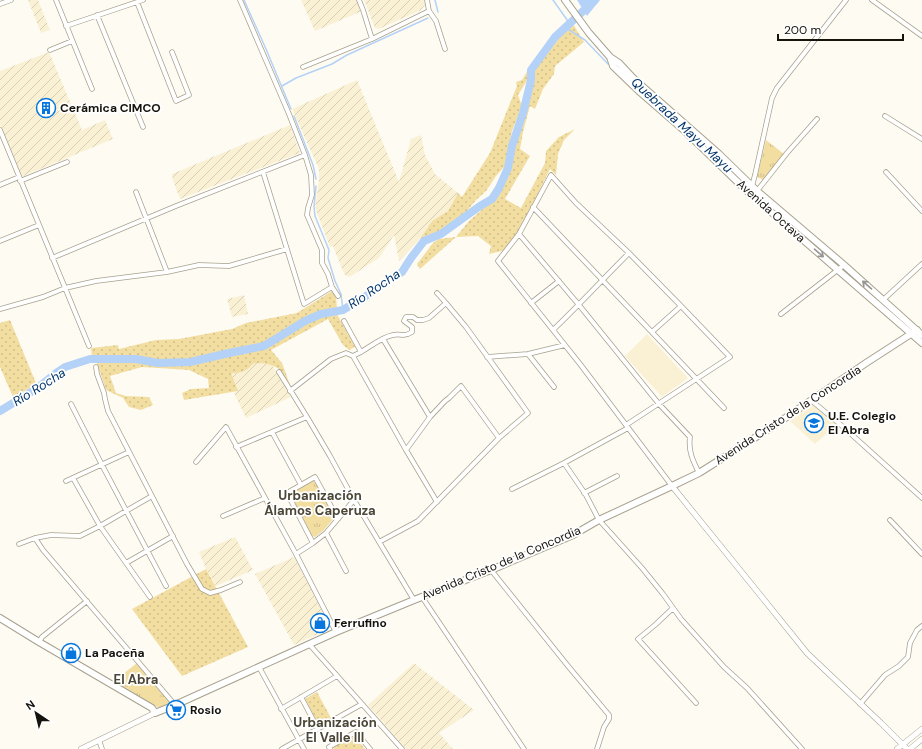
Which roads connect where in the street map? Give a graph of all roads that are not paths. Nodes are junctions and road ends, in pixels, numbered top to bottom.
1 (11, 0) edge
2 (56, 0) edge
3 (143, 0) edge
4 (240, 0) edge
5 (359, 0) edge
6 (427, 0) edge
7 (846, 0) edge
8 (872, 0) edge
9 (565, 1) edge
10 (134, 2) edge
11 (0, 4) edge
12 (429, 11) junction
13 (97, 15) junction
14 (66, 26) junction
15 (922, 36) edge
16 (372, 39) junction
17 (72, 41) junction
18 (445, 49) dead end
19 (50, 50) dead end
20 (172, 52) dead end
21 (610, 57) junction
22 (303, 67) dead end
23 (92, 89) dead end
24 (885, 116) dead end
25 (817, 119) dead end
26 (143, 127) dead end
27 (0, 130) edge
28 (922, 138) edge
29 (305, 155) junction
30 (67, 162) dead end
31 (263, 172) junction
32 (886, 172) dead end
33 (20, 179) junction
34 (0, 185) edge
35 (752, 186) junction
36 (747, 191) junction
37 (757, 191) junction
38 (136, 192) dead end
39 (533, 207) junction
40 (922, 211) edge
41 (146, 219) junction
42 (39, 225) junction
43 (519, 234) junction
44 (0, 241) edge
45 (287, 249) junction
46 (629, 253) junction
47 (52, 258) junction
48 (922, 264) edge
49 (844, 266) junction
50 (839, 270) junction
51 (168, 272) junction
52 (602, 279) junction
53 (559, 281) junction
54 (332, 287) junction
55 (65, 288) junction
56 (437, 293) dead end
57 (338, 296) dead end
58 (883, 300) junction
59 (446, 303) junction
60 (532, 303) junction
61 (579, 305) junction
62 (681, 306) junction
63 (0, 308) edge
64 (781, 314) dead end
65 (344, 321) dead end
66 (553, 330) junction
67 (917, 330) edge
68 (652, 332) junction
69 (922, 335) edge
70 (383, 338) junction
71 (922, 343) edge
72 (565, 345) junction
73 (89, 346) dead end
74 (361, 352) junction
75 (528, 354) junction
76 (353, 356) junction
77 (487, 357) junction
78 (96, 368) dead end
79 (279, 372) dead end
80 (696, 379) junction
81 (554, 387) dead end
82 (290, 391) junction
83 (812, 401) junction
84 (71, 404) dead end
85 (659, 404) junction
86 (724, 408) dead end
87 (307, 416) junction
88 (430, 417) junction
89 (627, 426) junction
90 (272, 432) junction
91 (499, 438) junction
92 (236, 447) junction
93 (406, 450) junction
94 (129, 452) junction
95 (196, 462) dead end
96 (564, 463) junction
97 (102, 465) junction
98 (699, 473) junction
99 (617, 476) dead end
100 (73, 478) junction
101 (66, 481) dead end
102 (301, 485) junction
103 (672, 486) junction
104 (512, 489) dead end
105 (584, 493) junction
106 (152, 496) junction
107 (265, 498) junction
108 (922, 498) edge
109 (354, 500) junction
110 (437, 502) junction
111 (126, 511) junction
112 (223, 516) dead end
113 (338, 519) junction
114 (599, 520) junction
115 (890, 520) dead end
116 (100, 526) junction
117 (326, 533) junction
118 (173, 536) junction
119 (35, 538) junction
120 (379, 542) junction
121 (313, 543) junction
122 (20, 544) dead end
123 (148, 550) junction
124 (296, 554) junction
125 (922, 554) edge
126 (126, 563) junction
127 (491, 570) junction
128 (346, 571) dead end
129 (240, 582) dead end
130 (166, 586) dead end
131 (422, 596) junction
132 (150, 597) dead end
133 (414, 600) junction
134 (87, 602) junction
135 (673, 608) junction
136 (0, 618) edge
137 (922, 626) edge
138 (336, 632) junction
139 (40, 642) junction
140 (309, 644) junction
141 (259, 667) junction
142 (337, 676) junction
143 (301, 697) junction
144 (362, 704) junction
145 (696, 704) dead end
146 (860, 704) junction
147 (175, 705) junction
148 (281, 709) junction
149 (155, 713) junction
150 (318, 729) junction
151 (922, 729) edge
152 (299, 739) junction
153 (922, 739) edge
154 (99, 740) junction
155 (902, 745) junction
156 (81, 749) edge
157 (102, 749) edge
158 (282, 749) edge
159 (304, 749) edge
160 (330, 749) edge
161 (370, 749) edge
162 (402, 749) edge
163 (524, 749) edge
164 (597, 749) edge
165 (802, 749) edge
166 (897, 749) edge
167 (906, 749) edge
168 (910, 749) edge

1 - 11 street
2 - 14 street
3 - 10 street
4 - 29 street
5 - 16 street
6 - 12 street
7 - 35 street
8 - 15 street
9 - 21 main road, Avenida Octava
10 - 13 street
10 - 20 street
12 - 16 street
12 - 18 street
13 - 14 street
13 - 26 street
14 - 17 street
16 - 22 street
17 - 19 street
17 - 23 street
21 - 35 main road, Avenida Octava
21 - 36 main road, Avenida Octava
24 - 28 street
25 - 37 street
27 - 33 street
29 - 31 street
29 - 54 street
30 - 33 street
31 - 41 street
31 - 45 street
32 - 40 street
33 - 34 street
33 - 42 street
35 - 36 street
35 - 37 main road, Avenida Octava
36 -> 50 main road, Avenida Octava
37 - 49 main road, Avenida Octava
38 - 41 street
39 - 43 street
39 - 46 street
39 - 52 street
41 - 47 street
41 - 51 street
42 - 44 street
42 - 47 street
43 - 53 street
43 - 60 street
45 - 51 street
45 - 54 street
46 - 52 street
46 - 62 street
47 - 55 street
48 - 58 street
49 - 50 street
58 -> 49 main road, Avenida Octava
50 - 64 street
50 - 67 main road, Avenida Octava
51 - 55 street
52 - 61 street
52 - 68 street
53 - 60 street
53 - 61 street
54 - 57 street
55 - 63 street
55 - 73 street
56 - 59 street
58 - 67 main road, Avenida Octava
59 - 70 street
59 - 77 street
60 - 66 street
61 - 66 street
61 - 85 street
62 - 68 street
62 - 80 street
65 - 74 street
66 - 72 street
67 - 69 main road, Avenida Octava
67 - 71 main road, Avenida Octava
67 - 83 main road, Avenida Cristo de la Concordia
68 - 80 street
70 - 74 street
70 - 88 street
72 - 75 street
72 - 89 street
74 - 76 street
75 - 77 street
75 - 81 street
76 - 82 street
76 - 93 street
77 - 91 street
78 - 94 street
79 - 82 street
80 - 85 street
80 - 86 street
82 - 87 street
83 - 98 main road, Avenida Cristo de la Concordia
83 - 108 street
84 - 97 street
85 - 89 street
85 - 98 street
87 - 90 street
87 - 109 street
88 - 91 street
88 - 93 street
89 - 96 street
89 - 103 street
90 - 92 street
90 - 102 street
91 - 110 street
92 - 95 street
92 - 107 street
93 - 110 street
94 - 97 street
94 - 106 street
96 - 104 street
96 - 105 street
97 - 100 street
97 - 111 street
98 - 103 main road, Avenida Cristo de la Concordia
99 - 105 street
100 - 101 street
100 - 116 street
102 - 113 street
102 - 121 street
103 - 114 main road, Avenida Cristo de la Concordia
103 - 146 street
105 - 114 street
106 - 111 street
106 - 118 street
107 - 112 street
107 - 124 street
109 - 113 street
109 - 120 street
110 - 120 street
111 - 116 street
111 - 123 street
113 - 117 street
114 - 127 main road, Avenida Cristo de la Concordia
114 - 135 street
115 - 125 street
116 - 119 street
116 - 126 street
117 - 121 street
117 - 128 street
118 - 123 street
118 - 129 street
119 - 122 street
119 - 134 street
120 - 133 street
121 - 124 street
123 - 126 street
123 - 130 street
124 - 138 street
126 - 132 street
127 - 131 main road, Avenida Cristo de la Concordia
127 - 164 street
131 - 133 main road, Avenida Cristo de la Concordia
131 - 163 street
133 - 138 main road, Avenida Cristo de la Concordia
134 - 139 street
134 - 147 street
135 - 145 street
135 - 165 street
136 - 139 main road
137 - 146 street
138 - 140 main road, Avenida Cristo de la Concordia
139 - 149 main road
140 - 141 main road, Avenida Cristo de la Concordia
140 - 142 street
141 - 147 main road, Avenida Cristo de la Concordia
141 - 148 street
142 - 143 street
142 - 144 street
143 - 148 street
143 - 150 street
144 - 150 street
144 - 162 street
146 - 155 street
147 - 149 main road, Avenida Cristo de la Concordia
148 - 152 street
149 - 154 street, Avenida Cristo de la Concordia
150 - 152 street
151 - 155 street
152 - 158 street
152 - 159 street
153 - 168 street
154 - 156 street, Avenida Cristo de la Concordia
154 - 157 street
155 - 166 street
155 - 167 street
160 - 161 street

